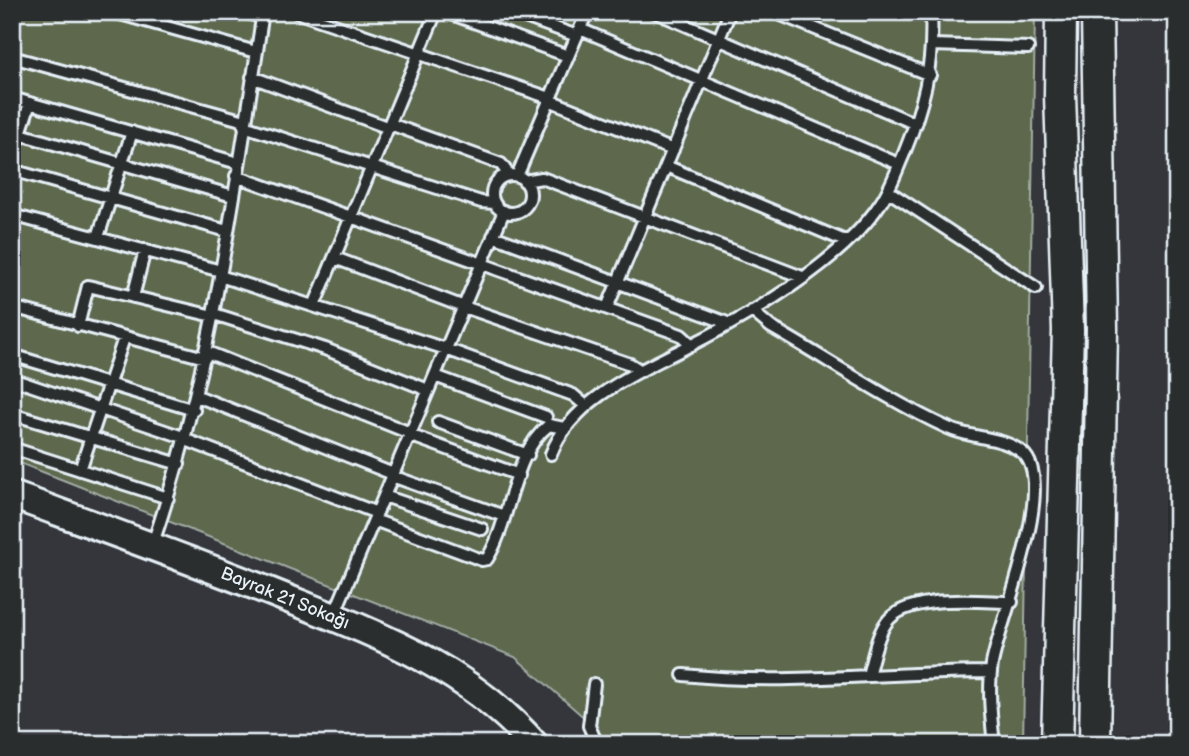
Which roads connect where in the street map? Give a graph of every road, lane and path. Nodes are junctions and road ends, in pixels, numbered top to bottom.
1 (113, 12) edge
2 (243, 12) edge
3 (296, 12) edge
4 (436, 12) edge
5 (446, 12) edge
6 (510, 12) edge
7 (587, 12) edge
8 (655, 12) edge
9 (730, 12) edge
10 (774, 12) edge
11 (1061, 12) edge
12 (1097, 12) edge
13 (929, 13) edge
14 (262, 15) edge
15 (578, 32) junction
16 (719, 40) junction
17 (932, 45) junction
18 (1028, 48) dead end
19 (256, 52) junction
20 (418, 55) junction
21 (568, 56) junction
22 (12, 57) edge
23 (930, 75) junction
24 (252, 77) junction
25 (702, 80) junction
26 (12, 97) edge
27 (550, 99) junction
28 (30, 103) junction
29 (245, 124) junction
30 (916, 124) junction
31 (390, 126) junction
32 (132, 132) junction
33 (20, 134) junction
34 (673, 150) junction
35 (12, 159) edge
36 (122, 163) junction
37 (239, 163) junction
38 (900, 164) junction
39 (666, 166) junction
40 (372, 169) junction
41 (12, 170) edge
42 (236, 176) junction
43 (517, 178) junction
44 (888, 191) junction
45 (233, 196) junction
46 (110, 198) junction
47 (494, 203) junction
48 (504, 212) junction
49 (12, 215) edge
50 (352, 217) junction
51 (645, 217) junction
52 (227, 231) junction
53 (493, 236) junction
54 (98, 237) junction
55 (845, 241) junction
56 (145, 250) junction
57 (335, 258) junction
58 (482, 263) junction
59 (220, 273) junction
60 (802, 277) junction
61 (618, 281) junction
62 (1036, 288) dead end
63 (134, 297) junction
64 (314, 306) junction
65 (12, 307) edge
66 (464, 307) junction
67 (607, 308) junction
68 (752, 311) junction
69 (214, 315) junction
70 (730, 324) junction
71 (78, 326) junction
72 (124, 338) junction
73 (692, 345) junction
74 (446, 349) junction
75 (12, 355) edge
76 (206, 355) junction
77 (641, 371) junction
78 (435, 376) junction
79 (12, 379) edge
80 (108, 386) junction
81 (428, 390) junction
82 (197, 396) junction
83 (586, 406) junction
84 (100, 409) junction
85 (194, 410) junction
86 (12, 414) edge
87 (546, 417) dead end
88 (438, 422) dead end
89 (564, 428) junction
90 (410, 434) junction
91 (91, 438) junction
92 (186, 439) junction
93 (12, 448) edge
94 (551, 454) dead end
95 (528, 455) junction
96 (178, 464) junction
97 (80, 470) junction
98 (393, 475) junction
99 (519, 475) junction
100 (12, 495) edge
101 (384, 496) junction
102 (168, 498) junction
103 (504, 516) junction
104 (375, 517) junction
105 (482, 530) dead end
106 (152, 546) junction
107 (1012, 602) junction
108 (333, 617) junction
109 (991, 672) junction
110 (683, 675) dead end
111 (868, 675) junction
112 (594, 684) dead end
113 (534, 744) edge
114 (597, 744) edge
115 (994, 744) edge
116 (1057, 744) edge
117 (1095, 744) edge

1 - 19 lane
2 - 14 lane
3 - 20 lane
4 - 20 lane
5 - 21 lane
6 - 15 lane
7 - 15 lane
8 - 16 lane
9 - 16 lane
10 - 23 lane
11 - 116 main road
12 - 117 main road
13 - 17 lane
14 - 19 lane
15 - 21 lane
15 - 25 lane
16 - 25 lane
16 - 30 lane
17 - 18 lane
17 - 23 lane
19 - 24 lane
20 - 27 lane
20 - 31 lane
21 - 27 lane
22 - 29 lane
23 - 30 lane
24 - 29 lane
24 - 31 lane
25 - 34 lane
25 - 38 lane
26 - 28 lane
27 - 34 lane
27 - 43 lane
28 - 32 lane
28 - 33 lane
29 - 37 lane
29 - 40 lane
30 - 38 lane
31 - 40 lane
31 - 43 lane
32 - 36 lane
32 - 37 lane
33 - 35 lane
33 - 36 lane
34 - 39 lane
36 - 45 lane
36 - 46 lane
37 - 42 lane
38 - 44 lane
39 - 51 lane
39 - 55 lane
40 - 47 lane
40 - 50 lane
41 - 46 lane
42 - 45 lane
42 - 50 lane
43 - 47 lane
43 - 48 lane
43 - 51 lane
44 - 55 lane
44 - 62 lane
45 - 52 lane
46 - 52 lane
46 - 54 lane
47 - 48 lane
48 - 53 lane
49 - 54 lane
50 - 57 lane
50 - 58 lane
51 - 60 lane
51 - 61 lane
52 - 59 lane
53 - 58 lane
53 - 61 lane
54 - 56 lane
55 - 60 lane
56 - 59 lane
56 - 63 lane
57 - 64 lane
57 - 66 lane
58 - 66 lane
58 - 67 lane
59 - 64 lane
59 - 69 lane
60 - 68 lane
61 - 67 lane
61 - 70 lane
63 - 69 lane
63 - 71 lane
64 - 74 lane
65 - 71 lane
66 - 74 lane
66 - 77 lane
67 - 73 lane
68 - 70 lane
68 - 107 lane
69 - 76 lane
69 - 81 lane
70 - 73 lane
71 - 72 lane
72 - 76 lane
72 - 80 lane
73 - 77 lane
74 - 78 lane
74 - 83 lane
75 - 80 lane
76 - 82 lane
76 - 90 lane
77 - 83 lane
78 - 81 lane
78 - 87 lane
79 - 84 lane
80 - 84 lane
80 - 85 lane
81 - 90 lane
82 - 85 lane
82 - 98 lane
83 - 89 lane
84 - 91 lane
84 - 92 lane
85 - 92 lane
86 - 91 lane
88 - 95 lane
89 - 94 lane
89 - 95 lane
90 - 98 lane
90 - 99 lane
91 - 96 lane
91 - 97 lane
92 - 96 lane
92 - 104 lane
93 - 97 lane
95 - 99 lane
96 - 102 lane
97 - 102 lane
98 - 101 lane
98 - 103 lane
99 - 103 lane
100 - 106 street, Bayrak 21 Sokağı
101 - 104 lane
101 - 105 lane
102 - 106 lane
103 - 104 lane
104 - 108 lane
106 - 108 street, Bayrak 21 Sokağı
107 - 109 lane
107 - 111 lane
108 - 113 street, Bayrak 21 Sokağı
109 - 111 lane
109 - 115 lane
110 - 111 lane
112 - 114 lane

